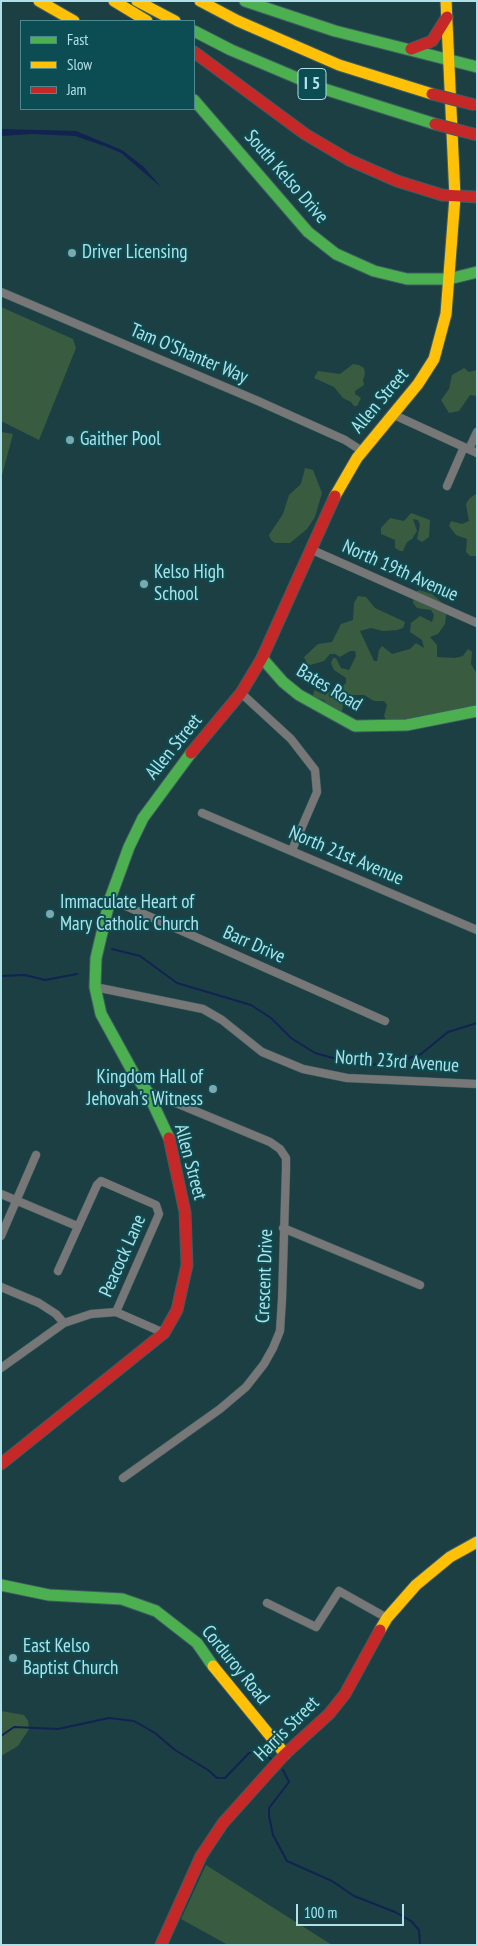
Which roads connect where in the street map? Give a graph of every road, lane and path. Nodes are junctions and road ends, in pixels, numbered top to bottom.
1 (39, 1) edge
2 (114, 1) edge
3 (137, 1) edge
4 (200, 1) edge
5 (245, 1) edge
6 (446, 1) edge
7 (447, 16) junction
8 (72, 20) edge
9 (145, 20) edge
10 (173, 20) edge
11 (195, 32) edge
12 (410, 49) junction
13 (195, 53) edge
14 (450, 59) junction
15 (477, 67) edge
16 (195, 101) edge
17 (476, 106) edge
18 (477, 134) edge
19 (455, 197) junction
20 (477, 197) edge
21 (477, 272) edge
22 (449, 279) junction
23 (1, 292) edge
24 (392, 414) junction
25 (477, 432) edge
26 (470, 450) edge
27 (362, 451) junction
28 (447, 486) dead end
29 (310, 549) junction
30 (477, 623) edge
31 (262, 658) junction
32 (241, 693) junction
33 (477, 711) edge
34 (202, 813) dead end
35 (292, 850) junction
36 (110, 899) junction
37 (477, 930) edge
38 (95, 986) junction
39 (385, 1021) dead end
40 (477, 1084) edge
41 (147, 1091) junction
42 (36, 1155) dead end
43 (1, 1194) edge
44 (16, 1200) junction
45 (77, 1226) junction
46 (283, 1228) junction
47 (1, 1236) edge
48 (58, 1271) dead end
49 (420, 1285) dead end
50 (1, 1287) edge
51 (116, 1312) junction
52 (64, 1323) junction
53 (164, 1332) junction
54 (1, 1368) edge
55 (1, 1464) edge
56 (123, 1478) dead end
57 (477, 1542) edge
58 (1, 1585) edge
59 (267, 1603) dead end
60 (387, 1618) junction
61 (285, 1754) junction
62 (161, 1945) edge

1 - 8 main road
2 - 9 main road
3 - 10 main road
4 - 17 main road, I 5, bridge
5 - 12 main road
6 - 7 main road, Allen Street
7 - 12 main road
7 - 14 main road, Allen Street
11 - 18 main road, I 5, bridge
12 - 14 main road
13 - 19 main road
14 - 15 main road
14 - 19 main road, Allen Street
16 - 22 main road, South Kelso Drive
19 - 20 main road
19 - 22 main road, Allen Street
21 - 22 main road, South Kelso Drive
22 - 24 main road, Allen Street
23 - 27 street, Tam O'Shanter Way
24 - 26 street
24 - 27 main road, Allen Street
25 - 26 street
26 - 28 street
27 - 29 main road, Allen Street
29 - 30 street, North 19th Avenue
29 - 31 main road, Allen Street
31 - 32 main road, Allen Street
31 - 33 main road, Bates Road
32 - 35 street
32 - 36 main road, Allen Street
34 - 35 street, North 21st Avenue
35 - 37 street, North 21st Avenue
36 - 38 main road, Allen Street
36 - 39 street, Barr Drive
38 - 40 street, North 23rd Avenue
38 - 41 main road, Allen Street
41 - 46 street, Crescent Drive
41 - 53 main road, Allen Street
42 - 44 street
43 - 44 street
44 - 45 street
44 - 47 street
45 - 48 street, Peacock Lane
45 - 51 street, Peacock Lane
46 - 49 street
46 - 56 street, Crescent Drive
50 - 52 street
51 - 52 street
51 - 53 street
52 - 54 street
53 - 55 main road, Allen Street
57 - 60 main road, Harris Street
58 - 61 main road, Corduroy Road
59 - 60 street
60 - 61 main road, Harris Street
61 - 62 main road, Harris Street

